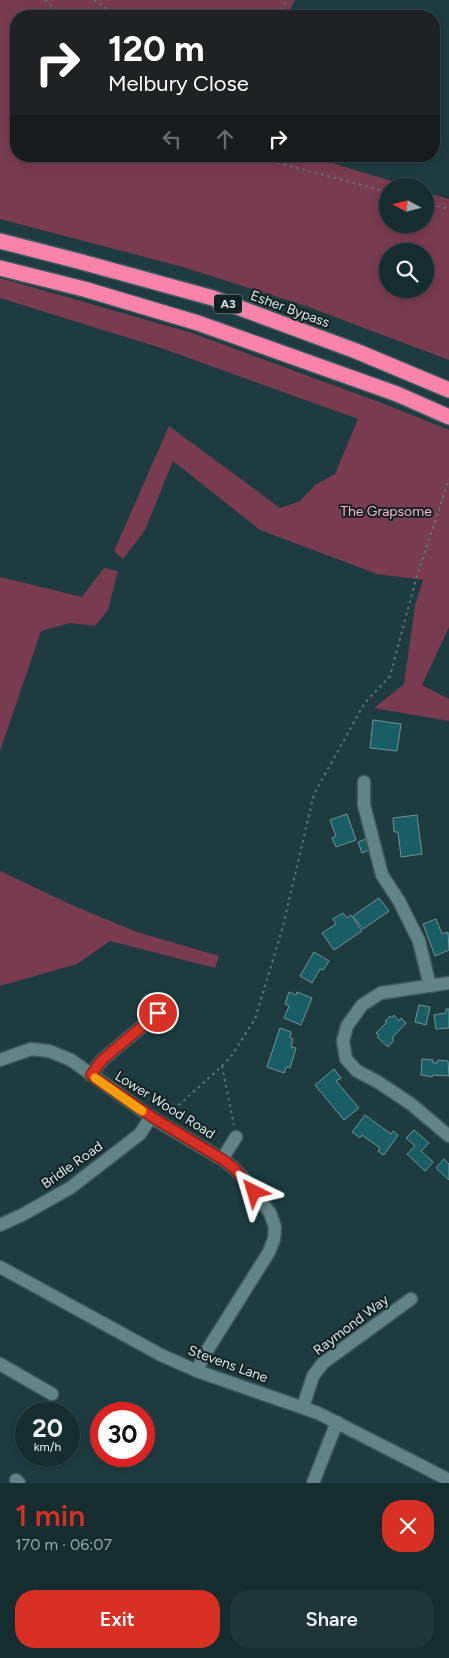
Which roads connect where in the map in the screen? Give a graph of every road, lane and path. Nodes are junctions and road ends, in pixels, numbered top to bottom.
1 (45, 0) edge
2 (94, 0) edge
3 (56, 10) edge
4 (108, 10) edge
5 (275, 162) edge
6 (379, 190) edge
7 (434, 205) edge
8 (449, 209) edge
9 (0, 241) edge
10 (0, 268) edge
11 (449, 390) edge
12 (449, 416) edge
13 (449, 479) edge
14 (364, 782) dead end
15 (449, 983) edge
16 (430, 986) junction
17 (149, 1001) dead end
18 (158, 1013) junction
19 (168, 1024) dead end
20 (0, 1060) edge
21 (222, 1066) junction
22 (91, 1075) junction
23 (156, 1120) junction
24 (449, 1136) edge
25 (236, 1138) joint
26 (222, 1159) junction
27 (0, 1225) edge
28 (0, 1267) edge
29 (411, 1299) dead end
30 (0, 1364) edge
31 (197, 1371) junction
32 (52, 1394) dead end
33 (303, 1407) junction
34 (337, 1422) junction
35 (449, 1480) edge
36 (313, 1483) edge

1 - 3 path
2 - 4 path
5 - 6 path
7 - 8 path
9 - 11 highway, Esher Bypass / A3
10 - 12 highway, A3
13 - 21 path
14 - 16 street
15 - 16 street
16 - 24 street
17 - 18 street
18 - 19 street
18 - 22 street
20 - 22 street, Lower Wood Road
21 - 23 path
21 - 25 path
22 - 23 street, Lower Wood Road
23 - 26 street, Lower Wood Road
23 - 27 street, Bridle Road
25 - 26 street
26 - 31 street, Lower Wood Road
28 - 31 street, Stevens Lane
29 - 33 street, Raymond Way
30 - 32 street
31 - 33 street, Stevens Lane
33 - 34 street, Stevens Lane
34 - 35 street, Stevens Lane
34 - 36 street

